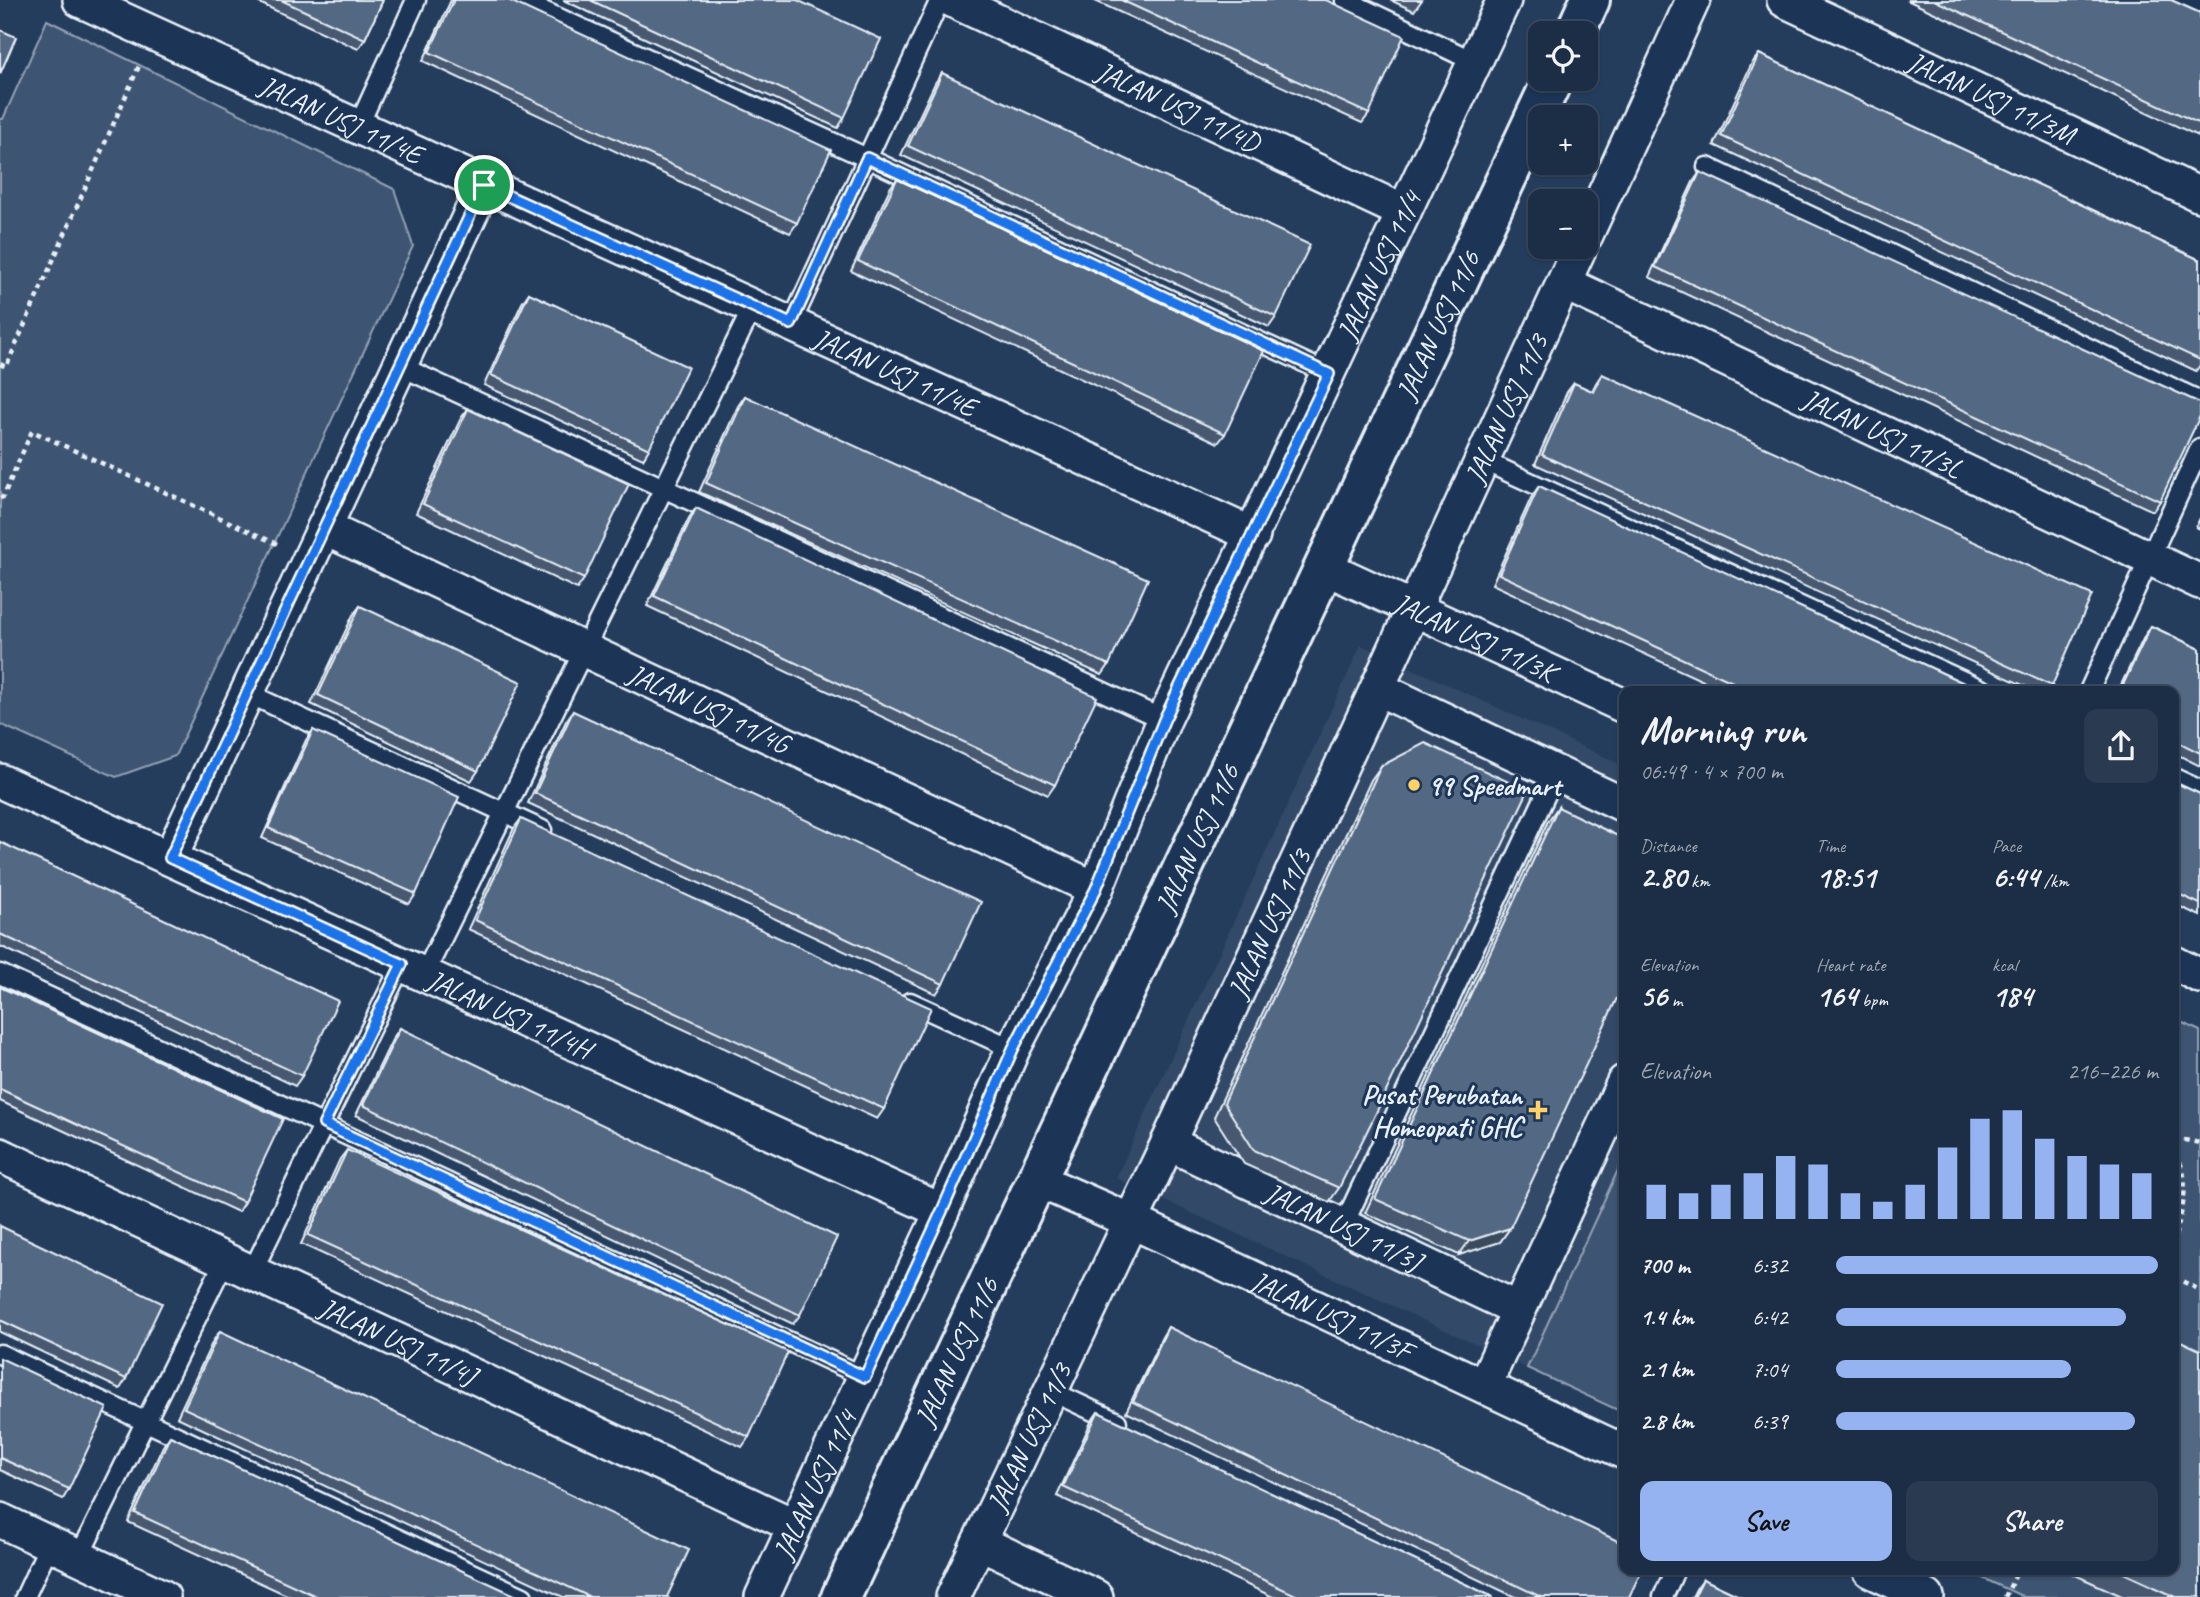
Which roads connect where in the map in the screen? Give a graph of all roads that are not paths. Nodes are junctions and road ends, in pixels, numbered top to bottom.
1 (80, 0) edge
2 (416, 0) edge
3 (519, 0) edge
4 (940, 0) edge
5 (952, 0) edge
6 (1345, 0) edge
7 (1504, 0) edge
8 (1590, 0) edge
9 (1693, 0) edge
10 (1784, 0) edge
11 (2181, 0) edge
12 (2200, 9) edge
13 (1580, 21) edge
14 (1475, 62) junction
15 (1547, 91) edge
16 (358, 127) junction
17 (867, 158) junction
18 (1707, 167) dead end
19 (484, 185) junction
20 (2200, 195) edge
21 (1598, 209) edge
22 (1404, 212) junction
23 (1575, 259) edge
24 (1564, 283) junction
25 (753, 307) junction
26 (791, 324) junction
27 (400, 366) junction
28 (1329, 374) junction
29 (2200, 401) edge
30 (2200, 448) edge
31 (1482, 460) junction
32 (663, 489) junction
33 (324, 528) junction
34 (1253, 535) junction
35 (2149, 558) junction
36 (1324, 568) junction
37 (2200, 582) edge
38 (1415, 608) junction
39 (585, 650) junction
40 (1974, 686) edge
41 (2091, 686) edge
42 (1379, 689) junction
43 (247, 694) junction
44 (1619, 704) edge
45 (1164, 720) junction
46 (1556, 772) junction
47 (0, 780) edge
48 (2179, 780) edge
49 (2200, 790) edge
50 (1619, 803) edge
51 (504, 813) junction
52 (554, 836) edge
53 (170, 858) junction
54 (1096, 889) junction
55 (2179, 966) edge
56 (413, 969) junction
57 (0, 974) edge
58 (2200, 976) edge
59 (889, 992) edge
60 (1013, 1049) junction
61 (1619, 1093) edge
62 (324, 1124) junction
63 (1168, 1143) junction
64 (0, 1155) edge
65 (1037, 1180) junction
66 (942, 1211) junction
67 (1131, 1221) junction
68 (1343, 1226) junction
69 (238, 1266) junction
70 (1518, 1310) junction
71 (0, 1354) edge
72 (865, 1377) junction
73 (1484, 1386) junction
74 (1051, 1391) junction
75 (145, 1421) junction
76 (1138, 1432) edge
77 (1619, 1450) edge
78 (0, 1520) edge
79 (795, 1526) junction
80 (979, 1542) junction
81 (64, 1550) junction
82 (1673, 1575) edge
83 (1881, 1575) edge
84 (24, 1597) edge
85 (163, 1597) edge
86 (523, 1597) edge
87 (762, 1597) edge
88 (841, 1597) edge
89 (953, 1597) edge
90 (1096, 1597) edge
91 (1663, 1597) edge
92 (1927, 1597) edge

1 - 16 street, JALAN USJ 11/4E
2 - 16 lane
3 - 17 lane
4 - 17 lane
5 - 22 street, JALAN USJ 11/4D
6 - 14 lane
7 - 14 street, JALAN USJ 11/4
8 - 13 street
9 - 21 street
10 - 20 street, JALAN USJ 11/3M
11 - 12 lane
14 - 22 street, JALAN USJ 11/4
15 - 36 street, JALAN USJ 11/6
16 - 19 street, JALAN USJ 11/4E
17 - 26 lane
17 - 28 lane
18 - 29 lane
19 - 25 street, JALAN USJ 11/4E
19 - 27 street
22 - 28 street, JALAN USJ 11/4
23 - 24 street, JALAN USJ 11/3
24 - 31 street, JALAN USJ 11/3
24 - 35 street, JALAN USJ 11/3L
25 - 26 street, JALAN USJ 11/4E
25 - 32 lane
26 - 34 street, JALAN USJ 11/4E
27 - 32 lane
27 - 33 street
28 - 34 street, JALAN USJ 11/4
30 - 35 lane
31 - 38 street, JALAN USJ 11/3
31 - 40 lane
32 - 39 lane
32 - 45 lane
33 - 39 street, JALAN USJ 11/4G
33 - 43 street
34 - 45 street, JALAN USJ 11/4
35 - 37 street, JALAN USJ 11/3L
35 - 41 lane
36 - 38 street, JALAN USJ 11/3K
36 - 65 street, JALAN USJ 11/6
38 - 42 street, JALAN USJ 11/3
38 - 44 street, JALAN USJ 11/3K
39 - 51 lane
39 - 54 street, JALAN USJ 11/4G
42 - 46 street
42 - 63 street, JALAN USJ 11/3
43 - 51 lane
43 - 53 street
45 - 54 street, JALAN USJ 11/4
46 - 50 street
46 - 68 lane
47 - 53 street, JALAN USJ 11/4H
48 - 49 lane
51 - 52 lane
51 - 56 lane
53 - 56 street, JALAN USJ 11/4H
54 - 60 street, JALAN USJ 11/4
55 - 58 street
56 - 62 lane
56 - 66 street, JALAN USJ 11/4H
57 - 62 lane
59 - 60 lane
60 - 66 street, JALAN USJ 11/4
61 - 70 street
62 - 69 lane
62 - 72 lane
63 - 67 street, JALAN USJ 11/3
63 - 68 street, JALAN USJ 11/3J
64 - 69 street, JALAN USJ 11/4J
65 - 67 street, JALAN USJ 11/3F
65 - 88 street, JALAN USJ 11/6
66 - 72 street, JALAN USJ 11/4
67 - 73 street, JALAN USJ 11/3F
67 - 74 street, JALAN USJ 11/3
68 - 70 street, JALAN USJ 11/3J
69 - 75 lane
69 - 79 street, JALAN USJ 11/4J
70 - 73 street
71 - 75 lane
72 - 79 street, JALAN USJ 11/4
73 - 77 street, JALAN USJ 11/3F
74 - 76 lane
74 - 80 street, JALAN USJ 11/3
75 - 81 lane
75 - 86 lane
78 - 81 street
79 - 87 street, JALAN USJ 11/4
80 - 89 street, JALAN USJ 11/3
80 - 90 street
81 - 84 lane
81 - 85 street
82 - 91 lane
83 - 92 street

